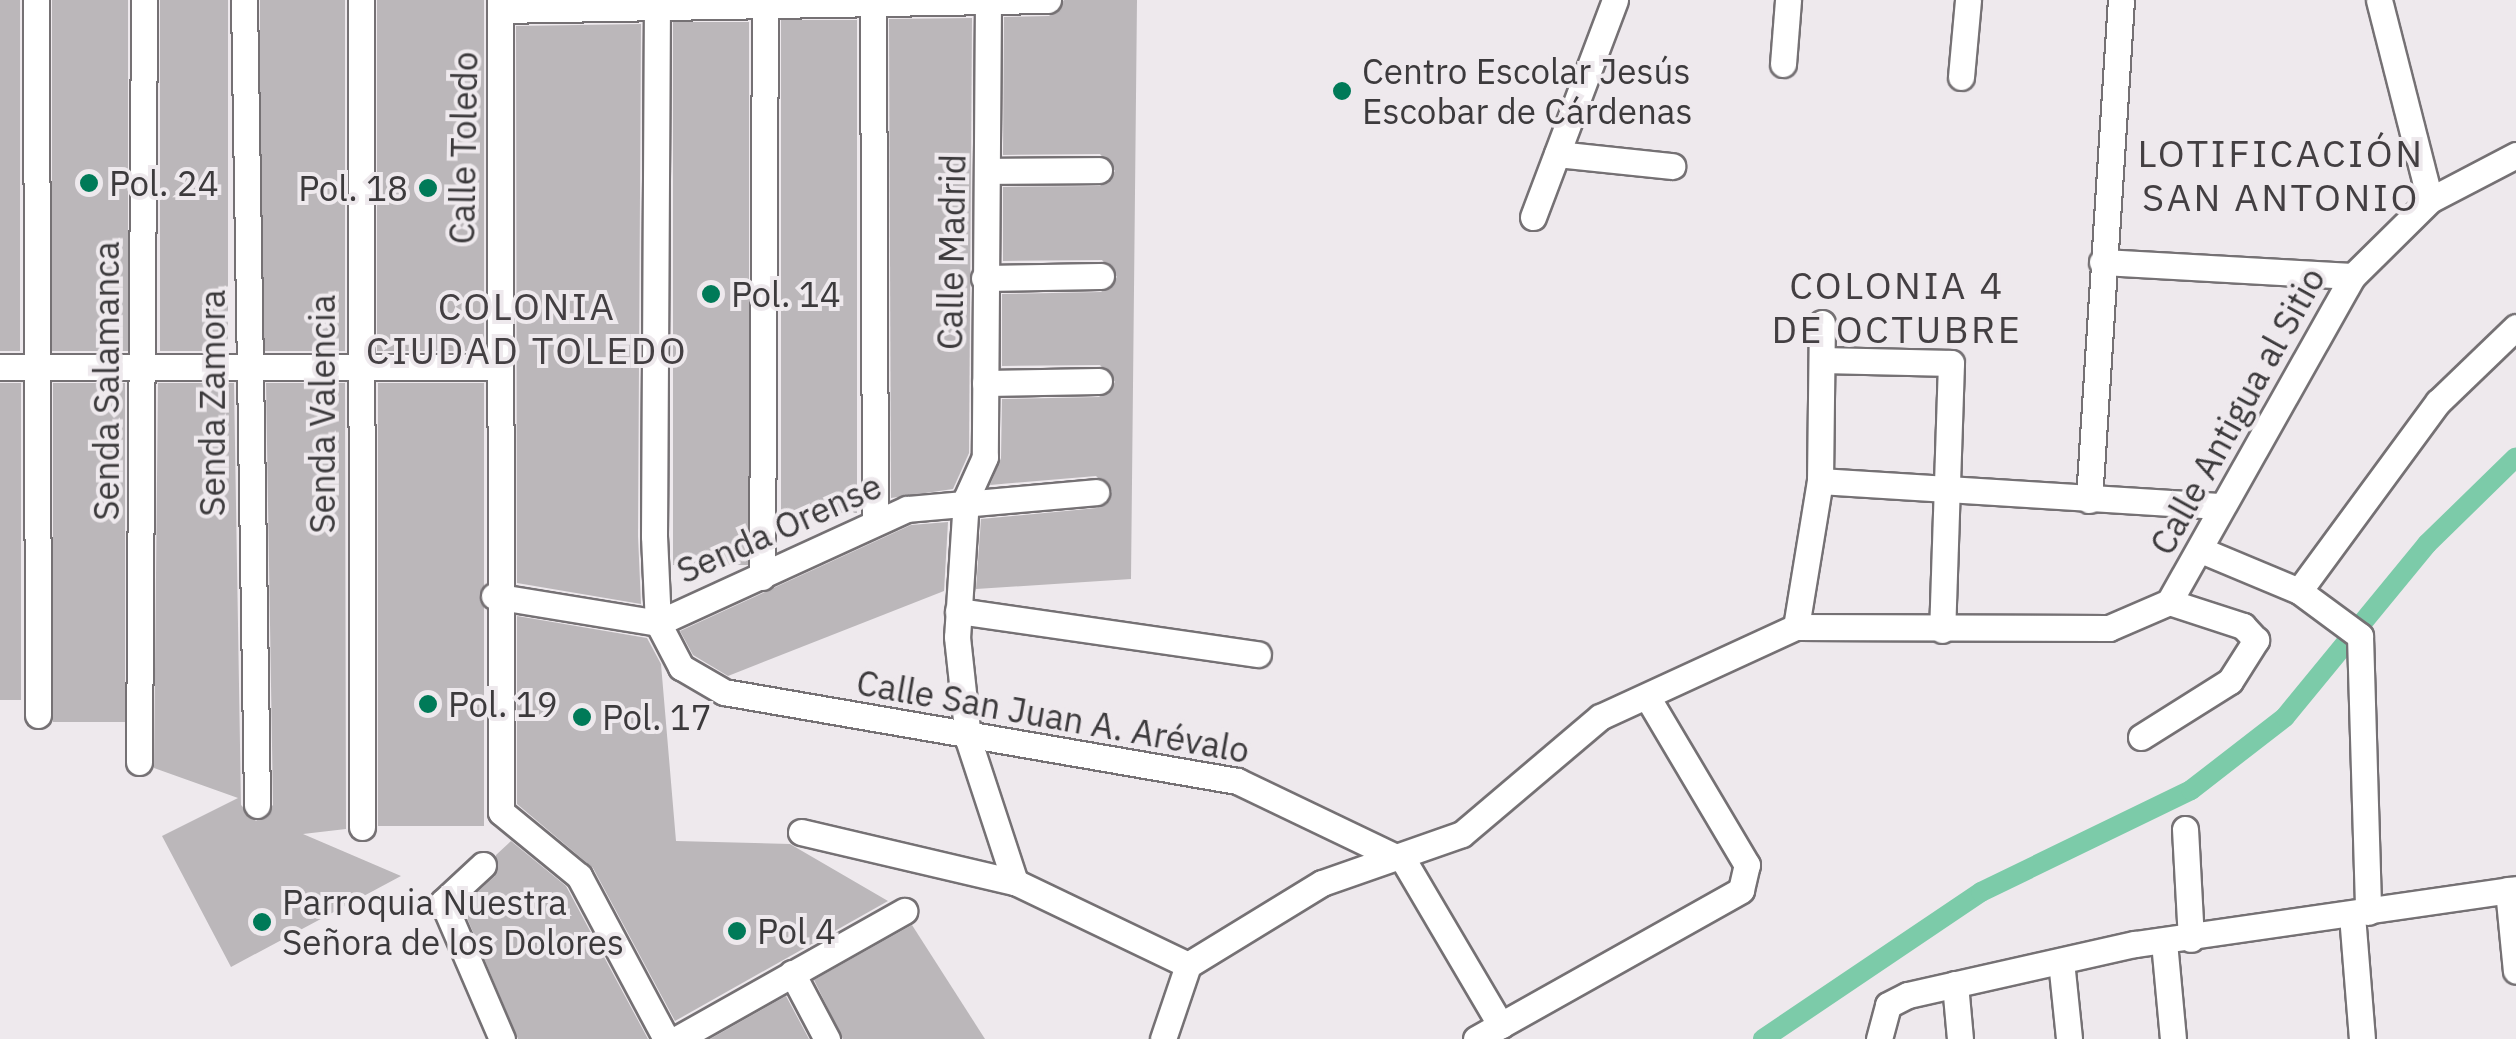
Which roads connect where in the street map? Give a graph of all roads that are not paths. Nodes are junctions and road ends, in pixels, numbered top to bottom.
1 (36, 0) edge
2 (144, 0) edge
3 (244, 0) edge
4 (361, 0) edge
5 (988, 0) edge
6 (1048, 0) edge
7 (1614, 0) edge
8 (1788, 0) edge
9 (1968, 0) edge
10 (2121, 0) edge
11 (2379, 0) edge
12 (873, 2) edge
13 (765, 4) edge
14 (500, 5) edge
15 (658, 5) edge
16 (1783, 64) dead end
17 (1961, 78) dead end
18 (1557, 154) junction
19 (2516, 155) edge
20 (1672, 166) dead end
21 (1100, 170) dead end
22 (987, 171) junction
23 (2430, 200) junction
24 (1534, 217) dead end
25 (2102, 262) junction
26 (1101, 276) dead end
27 (2352, 276) junction
28 (984, 278) junction
29 (1822, 323) dead end
30 (2516, 327) edge
31 (1822, 360) junction
32 (36, 366) junction
33 (140, 366) junction
34 (247, 366) junction
35 (355, 366) junction
36 (0, 367) edge
37 (496, 367) junction
38 (1100, 381) dead end
39 (985, 383) junction
40 (1820, 481) junction
41 (1948, 490) junction
42 (1096, 492) dead end
43 (966, 499) junction
44 (2089, 500) junction
45 (2218, 506) junction
46 (875, 522) junction
47 (2202, 550) junction
48 (762, 577) junction
49 (2299, 592) junction
50 (494, 596) junction
51 (2169, 602) junction
52 (958, 611) junction
53 (658, 623) junction
54 (1796, 627) junction
55 (1942, 630) junction
56 (1258, 654) dead end
57 (1648, 698) junction
58 (38, 716) dead end
59 (2142, 737) dead end
60 (968, 738) junction
61 (139, 762) dead end
62 (257, 805) dead end
63 (362, 828) dead end
64 (2186, 829) dead end
65 (801, 832) dead end
66 (1404, 861) junction
67 (483, 866) dead end
68 (1015, 882) junction
69 (2512, 889) edge
70 (904, 911) dead end
71 (2360, 914) junction
72 (2191, 939) junction
73 (2164, 942) junction
74 (2062, 960) junction
75 (1188, 965) junction
76 (2516, 971) edge
77 (792, 973) junction
78 (1955, 984) junction
79 (1501, 1026) junction
80 (502, 1039) edge
81 (666, 1039) edge
82 (677, 1039) edge
83 (828, 1039) edge
84 (1163, 1039) edge
85 (1476, 1039) edge
86 (1879, 1039) edge
87 (1960, 1039) edge
88 (2070, 1039) edge
89 (2173, 1039) edge
90 (2362, 1039) edge

1 - 32 street
2 - 33 street, Senda Salamanca
3 - 34 street, Senda Zamora
4 - 35 street, Senda Valencia
5 - 6 street
5 - 12 street
5 - 22 street, Calle Madrid
7 - 18 street
8 - 16 street
9 - 17 street
10 - 25 street
11 - 23 street
12 - 13 street
12 - 46 street
13 - 15 street
13 - 48 street
14 - 15 street
14 - 37 street, Calle Toledo
15 - 53 street
18 - 20 street
18 - 24 street
19 - 23 street, Calle Antigua al Sitio
21 - 22 street
22 - 28 street, Calle Madrid
23 - 27 street, Calle Antigua al Sitio
25 - 27 street
25 - 44 street
26 - 28 street
27 - 45 street, Calle Antigua al Sitio
28 - 39 street, Calle Madrid
29 - 31 street
30 - 49 street
31 - 40 street
31 - 41 street
32 - 33 street
32 - 36 street
32 - 58 street
33 - 34 street
33 - 61 street, Senda Salamanca
34 - 35 street
34 - 62 street, Senda Zamora
35 - 37 street
35 - 63 street, Senda Valencia
37 - 50 street, Calle Toledo
38 - 39 street
39 - 43 street, Calle Madrid
40 - 41 street
40 - 54 street
41 - 44 street
41 - 55 street
42 - 43 street, Senda Orense
43 - 46 street, Senda Orense
43 - 52 street, Calle Madrid
44 - 45 street
45 - 47 street, Calle Antigua al Sitio
46 - 48 street, Senda Orense
47 - 49 street
47 - 51 street, Calle Antigua al Sitio
48 - 53 street, Senda Orense
49 - 71 street
50 - 53 street, Senda Orense
50 - 81 street, Calle Toledo
51 - 55 street, Calle Antigua al Sitio
51 - 59 street
52 - 56 street
52 - 60 street, Calle Madrid
53 - 60 street, Calle San Juan A. Arévalo
54 - 55 street, Calle Antigua al Sitio
54 - 57 street, Calle Antigua al Sitio
57 - 66 street, Calle Antigua al Sitio
57 - 79 street
60 - 66 street, Calle San Juan A. Arévalo
60 - 68 street, Calle Madrid
64 - 72 street
65 - 68 street
66 - 75 street, Calle Antigua al Sitio
66 - 79 street
67 - 80 street
68 - 75 street
69 - 71 street
69 - 76 street
70 - 77 street
71 - 72 street
71 - 90 street
72 - 73 street
73 - 74 street
73 - 89 street
74 - 78 street
74 - 88 street
75 - 84 street
77 - 82 street
77 - 83 street
78 - 86 street
78 - 87 street
79 - 85 street

